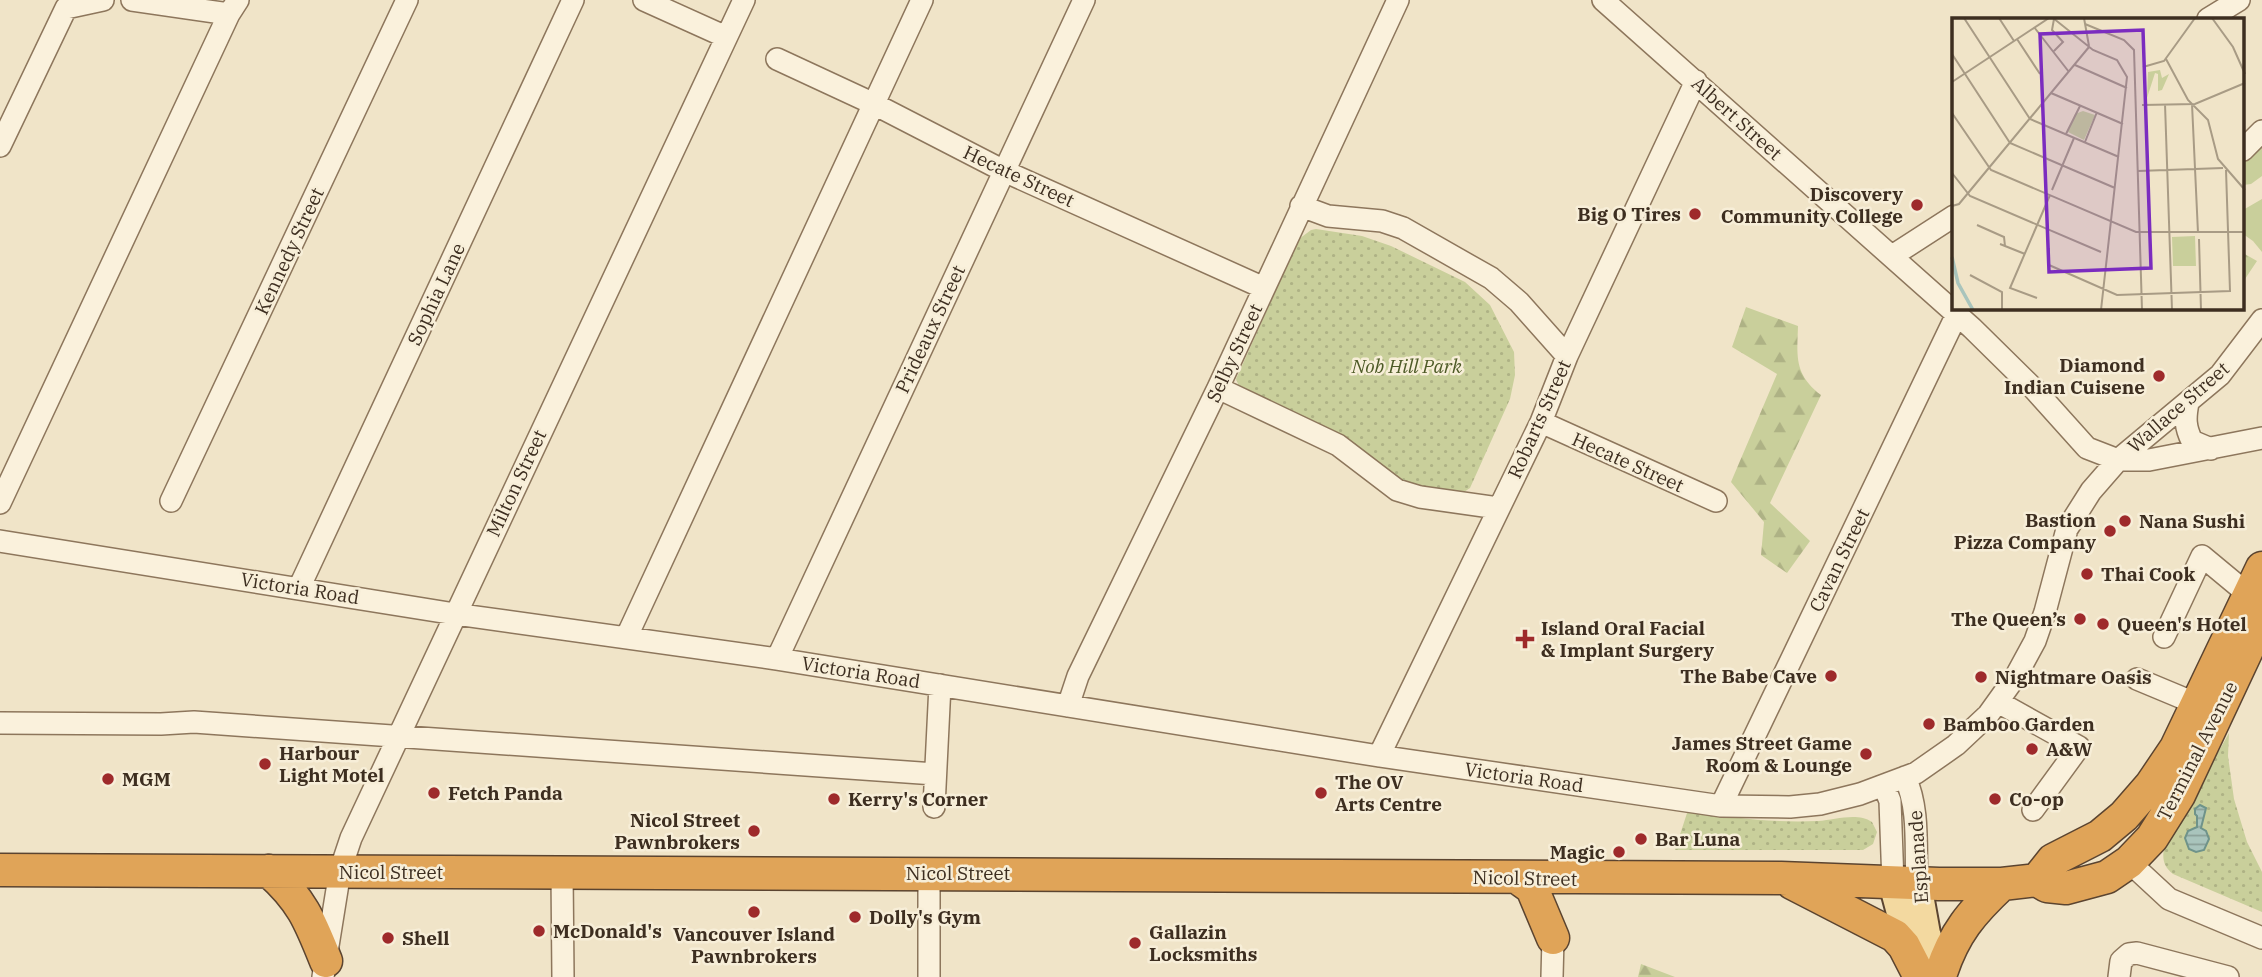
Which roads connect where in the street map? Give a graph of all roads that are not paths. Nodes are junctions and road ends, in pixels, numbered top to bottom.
1 (103, 0) edge
2 (132, 0) edge
3 (407, 0) edge
4 (573, 0) edge
5 (644, 0) edge
6 (744, 0) edge
7 (922, 0) edge
8 (1084, 0) edge
9 (1398, 0) edge
10 (1603, 0) edge
11 (2239, 0) edge
12 (233, 7) edge
13 (2210, 18) edge
14 (726, 37) junction
15 (777, 59) dead end
16 (1696, 81) junction
17 (9, 104) edge
18 (874, 104) junction
19 (2262, 131) edge
20 (0, 146) edge
21 (2244, 149) edge
22 (1004, 171) junction
23 (1301, 206) junction
24 (1952, 217) edge
25 (1892, 256) junction
26 (1264, 288) junction
27 (1952, 310) edge
28 (1953, 310) edge
29 (1957, 314) junction
30 (2262, 320) edge
31 (1567, 356) junction
32 (1218, 388) junction
33 (2188, 403) junction
34 (1541, 422) junction
35 (2262, 438) edge
36 (2211, 449) junction
37 (2118, 460) junction
38 (171, 501) dead end
39 (1716, 501) dead end
40 (0, 503) edge
41 (1498, 508) junction
42 (0, 541) edge
43 (299, 588) junction
44 (2258, 594) edge
45 (455, 614) junction
46 (627, 636) junction
47 (2164, 637) dead end
48 (777, 659) junction
49 (2137, 679) dead end
50 (940, 685) junction
51 (1998, 702) junction
52 (2197, 704) junction
53 (1068, 706) junction
54 (0, 723) edge
55 (398, 738) junction
56 (1379, 756) junction
57 (935, 774) junction
58 (1905, 777) junction
59 (1884, 786) junction
60 (1721, 806) junction
61 (934, 807) dead end
62 (2033, 810) dead end
63 (2129, 862) junction
64 (0, 870) edge
65 (269, 871) junction
66 (340, 872) junction
67 (562, 872) junction
68 (929, 873) junction
69 (1518, 878) junction
70 (1578, 878) junction
71 (1781, 878) junction
72 (2037, 880) junction
73 (1905, 883) junction
74 (2002, 884) junction
75 (1553, 938) junction
76 (2262, 938) edge
77 (324, 969) edge
78 (1931, 976) edge
79 (563, 977) edge
80 (929, 977) edge
81 (1552, 977) edge
82 (2119, 977) edge
83 (2228, 977) edge

1 - 17 street
2 - 12 street
3 - 38 street, Kennedy Street
4 - 43 street, Sophia Lane
5 - 14 street
6 - 14 street, Milton Street
7 - 18 street
8 - 22 street, Prideaux Street
9 - 23 street, Selby Street
10 - 16 street, Albert Street
11 - 13 street
12 - 40 street
14 - 45 street, Milton Street
15 - 18 street, Hecate Street
16 - 25 street, Albert Street
16 - 31 street, Robarts Street
17 - 20 street
18 - 22 street, Hecate Street
18 - 46 street
19 - 21 street
22 - 26 street, Hecate Street
22 - 48 street, Prideaux Street
23 - 26 street, Selby Street
23 - 31 street
24 - 25 street
25 - 27 street, Albert Street
26 - 32 street, Selby Street
28 - 29 street, Albert Street
29 - 37 street, Albert Street
29 - 60 street, Cavan Street
30 - 33 street, Wallace Street
31 - 34 street, Robarts Street
32 - 41 street
32 - 53 street, Selby Street
33 - 36 street
33 - 37 street, Wallace Street
34 - 39 street, Hecate Street
34 - 41 street, Robarts Street
35 - 36 street
36 - 37 street
37 - 51 street, Wallace Street
41 - 56 street, Robarts Street
42 - 43 street, Victoria Road
43 - 45 street, Victoria Road
44 - 47 street
44 - 52 highway, Terminal Avenue
44 - 63 highway, Terminal Avenue
45 - 46 street, Victoria Road
45 - 55 street, Milton Street
46 - 48 street, Victoria Road
48 - 50 street, Victoria Road
49 - 52 street
50 - 53 street, Victoria Road
50 - 57 street
51 - 58 street, Victoria Road
51 - 62 street
52 - 72 highway, Terminal Avenue
53 - 56 street, Victoria Road
54 - 55 street
55 - 57 street
55 - 66 street, Milton Street
56 - 60 street, Victoria Road
57 - 61 street
58 - 59 street, Victoria Road
58 - 73 street, Esplanade
59 - 60 street, Victoria Road
59 - 73 street, Esplanade
63 - 72 highway, Terminal Avenue
63 - 76 street
64 - 65 highway, Nicol Street
65 - 66 highway, Nicol Street
65 - 77 highway
66 - 67 highway, Nicol Street
66 - 77 street, Milton Street
67 - 68 highway, Nicol Street
67 - 79 street
68 - 69 highway, Nicol Street
68 - 80 street
69 - 70 highway, Nicol Street
69 - 75 highway
70 - 71 highway, Nicol Street
70 - 75 highway
71 - 73 highway, Nicol Street
71 - 78 highway
72 - 74 highway, Terminal Avenue
73 - 74 highway, Terminal Avenue
73 - 78 main road, Esplanade
74 - 78 highway
75 - 81 street
82 - 83 street

